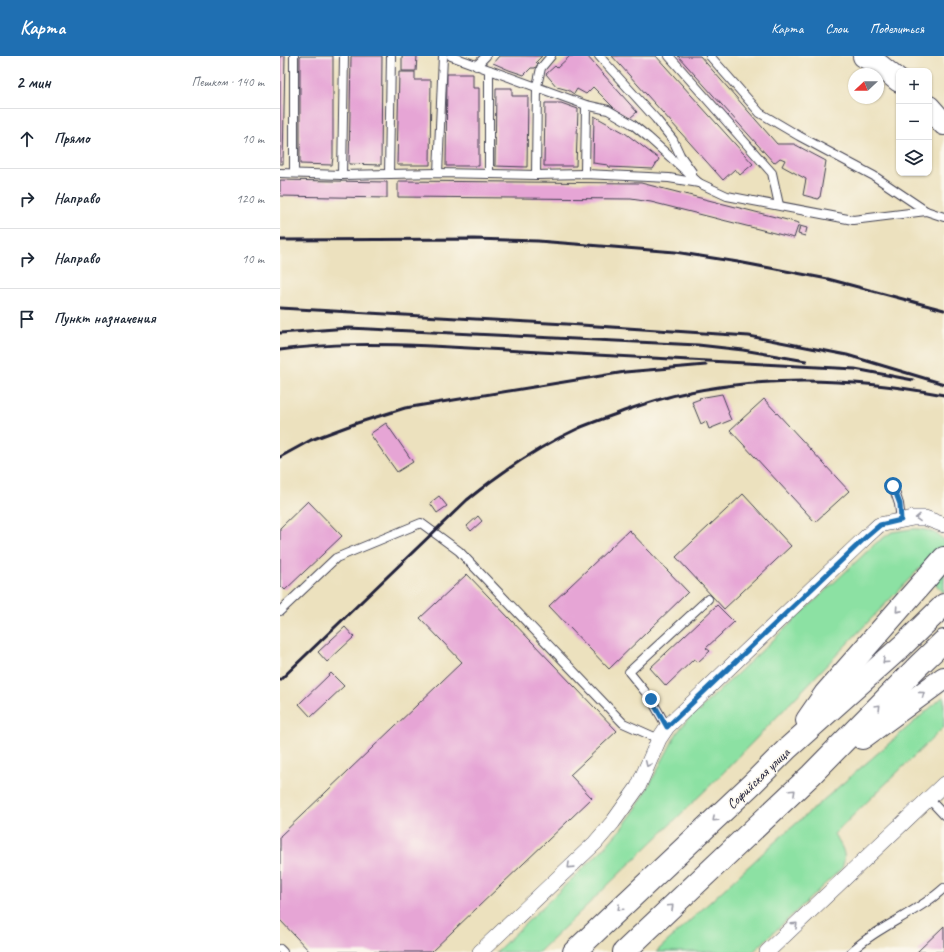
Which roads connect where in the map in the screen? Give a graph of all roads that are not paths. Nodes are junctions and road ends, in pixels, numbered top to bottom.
1 (294, 56) edge
2 (344, 56) edge
3 (391, 56) edge
4 (443, 56) edge
5 (451, 56) edge
6 (486, 56) edge
7 (551, 56) edge
8 (600, 56) edge
9 (669, 56) edge
10 (710, 56) edge
11 (864, 56) edge
12 (476, 66) junction
13 (489, 70) junction
14 (896, 79) edge
15 (537, 86) junction
16 (586, 105) junction
17 (932, 110) edge
18 (944, 124) edge
19 (280, 173) edge
20 (294, 173) junction
21 (389, 174) junction
22 (438, 174) junction
23 (489, 174) junction
24 (585, 174) junction
25 (342, 175) junction
26 (536, 175) junction
27 (699, 183) junction
28 (779, 205) junction
29 (926, 210) junction
30 (944, 217) edge
31 (893, 486) dead end
32 (901, 520) junction
33 (944, 525) edge
34 (944, 558) edge
35 (708, 600) dead end
36 (944, 605) edge
37 (280, 611) edge
38 (944, 641) edge
39 (944, 678) edge
40 (663, 733) junction
41 (788, 748) junction
42 (811, 775) junction
43 (944, 784) edge
44 (929, 799) junction
45 (944, 815) edge
46 (944, 888) edge
47 (280, 949) edge
48 (283, 952) edge
49 (480, 952) edge
50 (574, 952) edge
51 (624, 952) edge
52 (767, 952) edge
53 (851, 952) edge

1 - 20 lane
2 - 25 lane
3 - 21 lane
4 - 22 lane
5 - 12 lane
6 - 12 lane
7 - 15 lane
8 - 27 lane
9 - 28 lane
10 - 29 lane
11 - 14 main road
12 - 13 lane
13 - 15 lane
13 - 23 lane
15 - 16 lane
15 - 26 lane
16 - 24 lane
16 - 27 lane
17 - 18 main road
19 - 20 lane
20 - 25 lane
21 - 22 lane
21 - 25 lane
22 - 23 lane
23 - 26 lane
24 - 26 lane
24 - 27 lane
27 - 28 lane
28 - 29 lane
29 - 30 lane
31 - 32 lane
33 -> 32 street
32 - 40 street
34 -> 41 main road
35 - 40 lane
36 -> 41 main road, Софийская улица
37 - 40 lane
42 -> 38 main road
42 -> 39 main road
40 -> 49 street
41 -> 50 main road, Софийская улица
51 -> 42 main road
43 - 44 street
44 - 45 lane
52 -> 44 street
46 - 53 lane
47 - 48 lane

